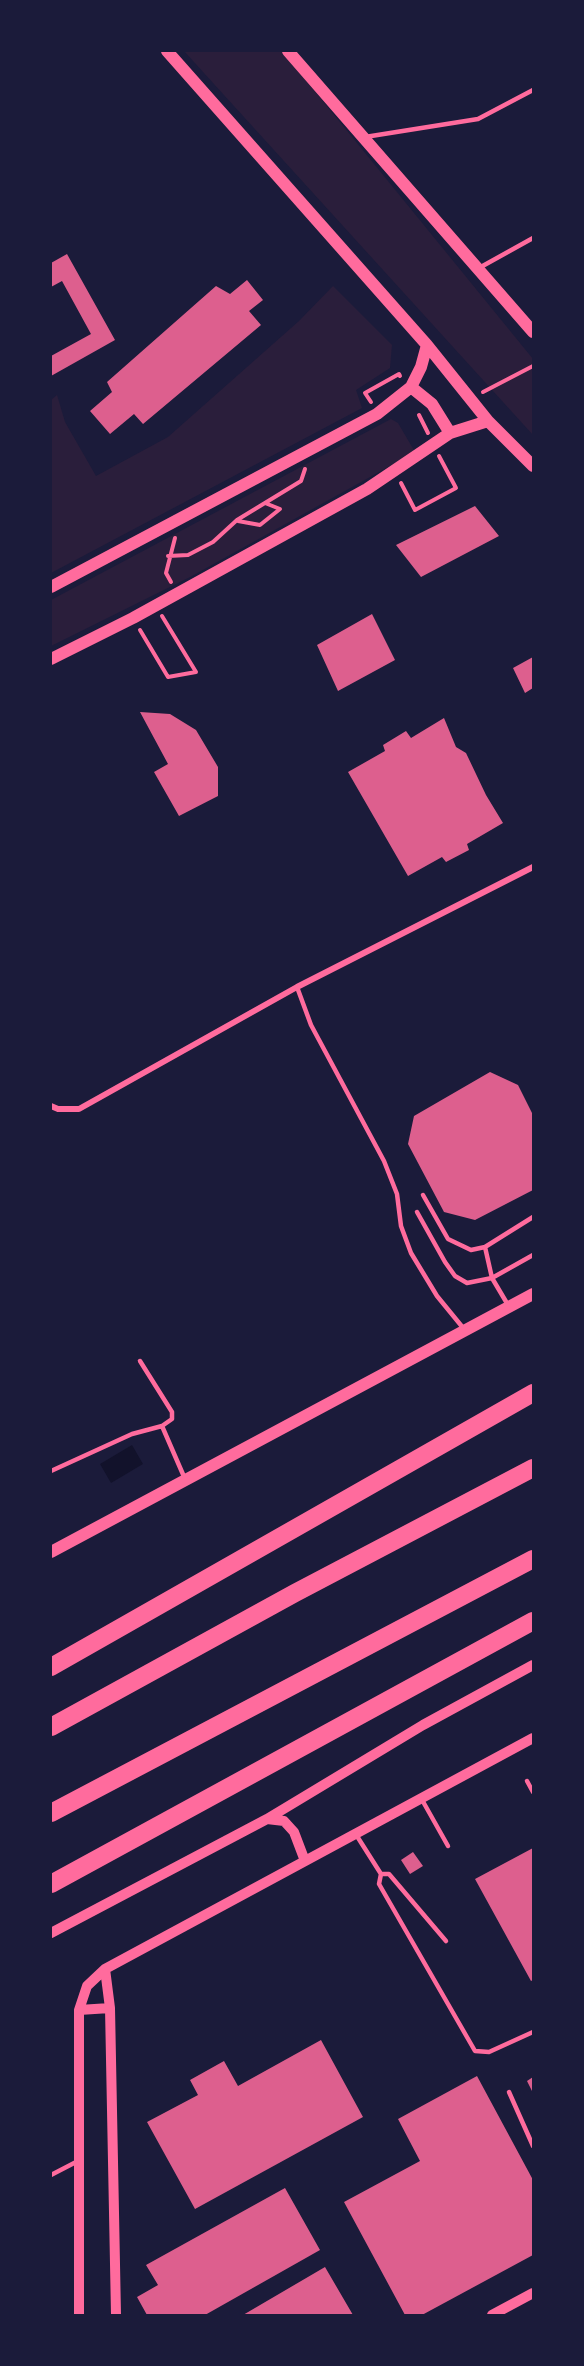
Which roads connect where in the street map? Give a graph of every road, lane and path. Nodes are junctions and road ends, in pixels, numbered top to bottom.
1 (167, 51) edge
2 (288, 51) edge
3 (533, 90) edge
4 (362, 137) junction
5 (533, 238) edge
6 (477, 269) junction
7 (533, 332) edge
8 (427, 345) junction
9 (399, 374) dead end
10 (411, 387) junction
11 (365, 393) dead end
12 (488, 421) junction
13 (450, 434) junction
14 (306, 465) dead end
15 (533, 466) edge
16 (395, 472) junction
17 (456, 488) dead end
18 (264, 502) junction
19 (237, 520) junction
20 (172, 522) junction
21 (168, 556) junction
22 (51, 587) edge
23 (177, 593) junction
24 (156, 605) junction
25 (133, 618) junction
26 (51, 658) edge
27 (533, 867) edge
28 (297, 987) junction
29 (51, 1106) edge
30 (423, 1195) dead end
31 (417, 1212) dead end
32 (533, 1217) edge
33 (485, 1247) junction
34 (533, 1255) edge
35 (492, 1278) junction
36 (533, 1294) edge
37 (509, 1306) junction
38 (465, 1330) junction
39 (140, 1361) dead end
40 (533, 1394) edge
41 (162, 1426) junction
42 (533, 1468) edge
43 (51, 1471) edge
44 (186, 1480) junction
45 (51, 1552) edge
46 (533, 1559) edge
47 (533, 1621) edge
48 (533, 1665) edge
49 (51, 1667) edge
50 (51, 1727) edge
51 (533, 1738) edge
52 (528, 1782) dead end
53 (533, 1792) edge
54 (420, 1797) junction
55 (51, 1813) edge
56 (267, 1819) junction
57 (355, 1832) junction
58 (448, 1846) dead end
59 (305, 1861) junction
60 (381, 1874) junction
61 (51, 1884) edge
62 (51, 1933) edge
63 (446, 1941) dead end
64 (105, 1969) junction
65 (110, 2008) junction
66 (79, 2010) junction
67 (533, 2032) edge
68 (508, 2092) dead end
69 (533, 2146) edge
70 (78, 2161) junction
71 (51, 2175) edge
72 (533, 2294) edge
73 (79, 2315) edge
74 (116, 2315) edge
75 (492, 2315) edge

1 - 8 main road
2 - 4 main road
3 - 4 lane
4 - 6 main road
5 - 6 lane
6 - 7 main road
8 - 10 main road
8 - 12 main road
9 - 11 path
10 - 13 main road
10 - 20 main road
12 - 13 main road
12 - 15 main road
13 - 16 main road
14 - 18 path
16 - 17 path
16 - 23 main road
18 - 19 path
18 - 19 path
19 - 21 path
20 - 21 path
20 - 22 main road
21 - 23 path
23 - 24 main road
24 - 25 main road
24 - 25 path
25 - 26 main road
27 - 28 street
28 - 29 street
28 - 38 lane
30 - 33 lane
31 - 35 lane
32 - 33 lane
33 - 35 lane
34 - 35 lane
35 - 37 lane
36 - 37 main road
37 - 38 main road
38 - 44 main road
39 - 41 lane
40 - 49 highway
41 - 43 lane
41 - 44 lane
42 - 50 highway
44 - 45 main road
46 - 55 highway
47 - 61 highway
48 - 56 street
51 - 54 street
52 - 53 lane
54 - 57 street
54 - 58 lane
56 - 59 street
56 - 62 street
57 - 59 street
57 - 60 lane
59 - 64 street
60 - 63 lane
60 - 67 lane
64 - 65 street
64 - 66 street
65 - 66 street
65 - 74 street
66 - 70 street
68 - 69 lane
70 - 71 lane
70 - 73 street
72 - 75 street

